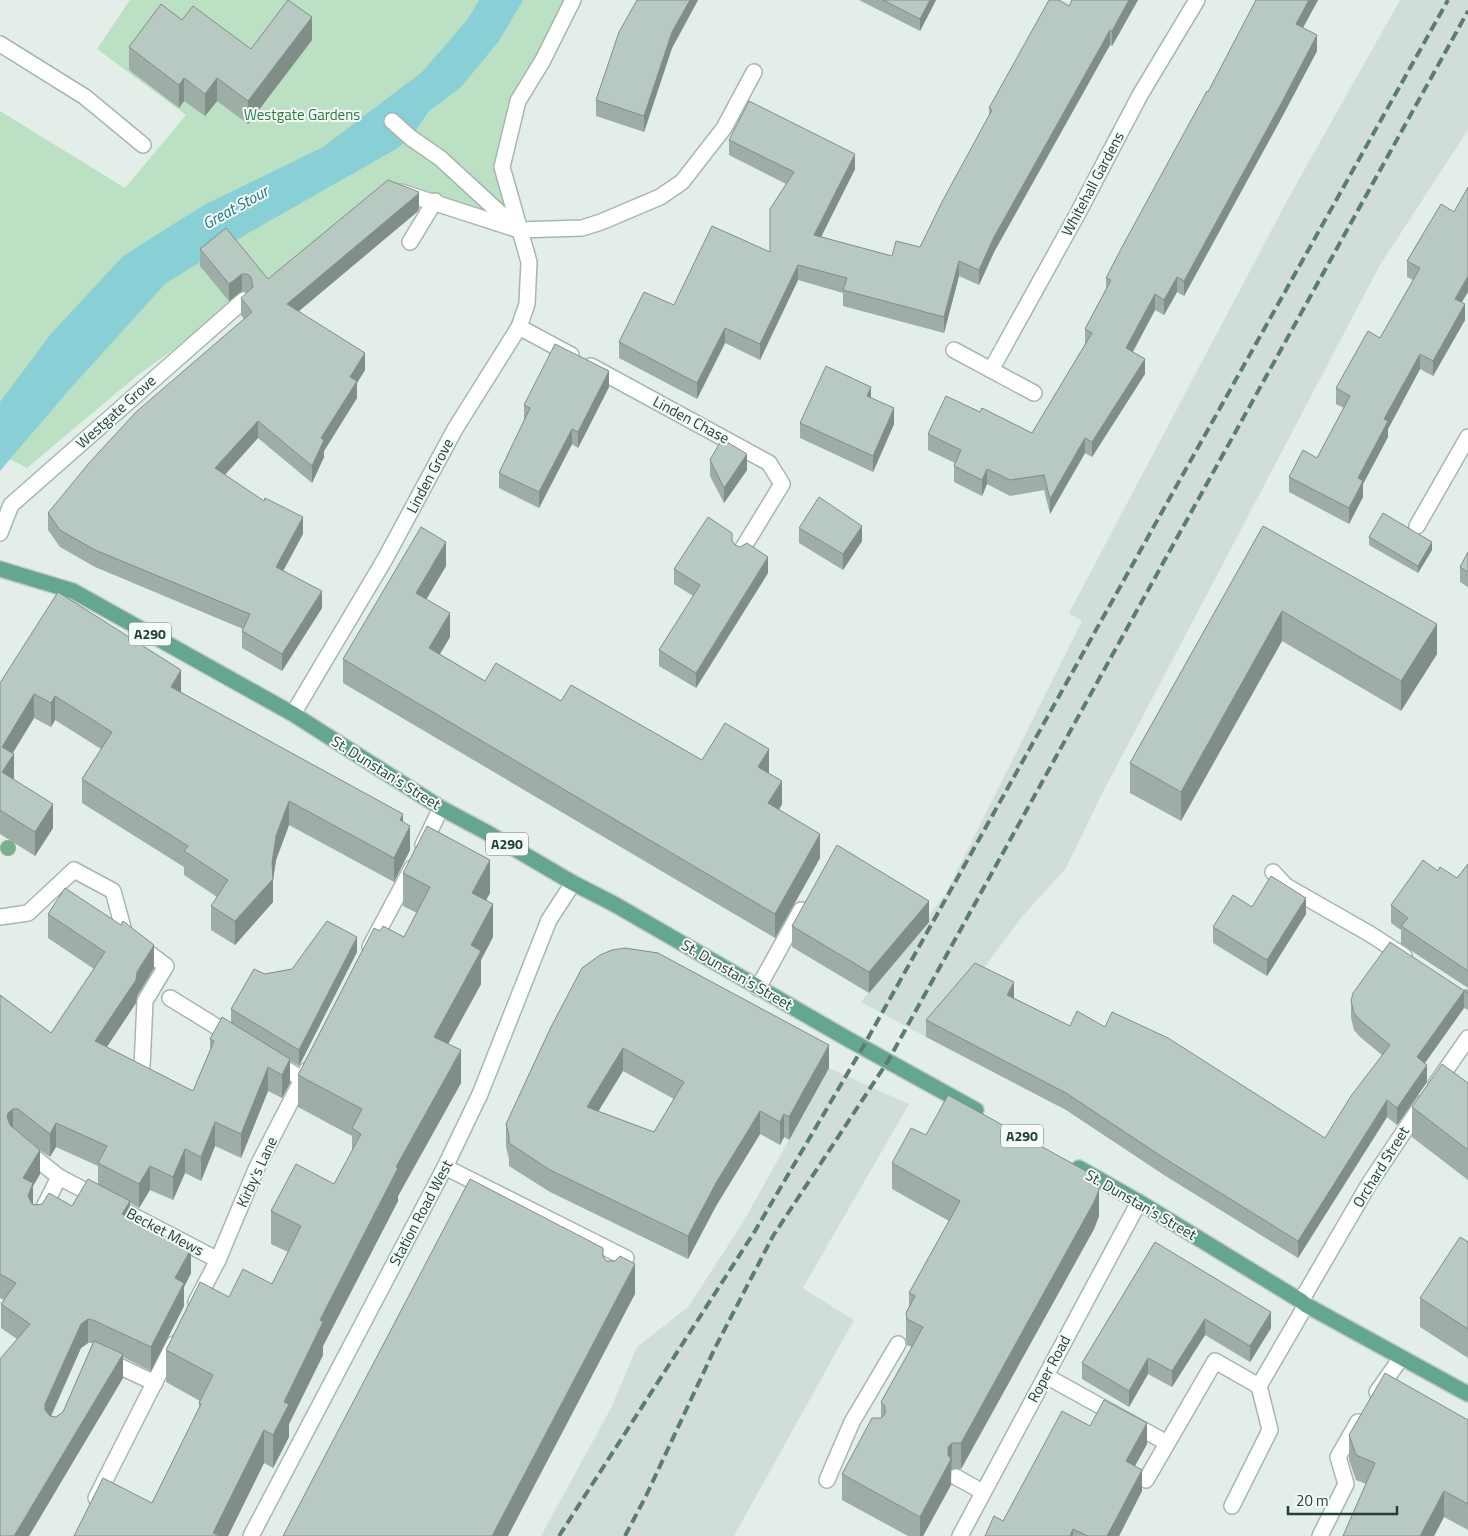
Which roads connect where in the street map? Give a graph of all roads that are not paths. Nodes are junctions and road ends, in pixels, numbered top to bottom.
1 (573, 0) edge
2 (1197, 0) edge
3 (0, 44) edge
4 (754, 72) dead end
5 (392, 121) dead end
6 (143, 145) dead end
7 (395, 190) edge
8 (435, 201) junction
9 (519, 230) junction
10 (410, 242) dead end
11 (244, 300) edge
12 (520, 327) junction
13 (954, 350) dead end
14 (991, 370) junction
15 (1034, 393) dead end
16 (1468, 437) edge
17 (1417, 526) dead end
18 (0, 533) edge
19 (740, 553) edge
20 (0, 569) edge
21 (293, 714) junction
22 (441, 808) junction
23 (1273, 872) dead end
24 (573, 883) junction
25 (810, 894) edge
26 (0, 917) edge
27 (362, 962) edge
28 (1419, 966) edge
29 (758, 988) junction
30 (170, 998) dead end
31 (1468, 1038) edge
32 (244, 1044) edge
33 (261, 1054) edge
34 (315, 1054) edge
35 (142, 1067) edge
36 (302, 1079) junction
37 (986, 1116) edge
38 (16, 1142) edge
39 (1062, 1159) edge
40 (445, 1167) junction
41 (59, 1177) junction
42 (1139, 1202) junction
43 (37, 1220) edge
44 (218, 1260) junction
45 (611, 1282) edge
46 (1304, 1303) junction
47 (191, 1313) edge
48 (182, 1330) edge
49 (898, 1344) dead end
50 (89, 1352) edge
51 (1401, 1358) junction
52 (1046, 1376) junction
53 (155, 1383) junction
54 (1259, 1386) junction
55 (1468, 1394) edge
56 (852, 1422) junction
57 (869, 1431) edge
58 (1167, 1443) junction
59 (956, 1477) dead end
60 (826, 1480) dead end
61 (1146, 1480) dead end
62 (983, 1492) junction
63 (1232, 1506) dead end
64 (91, 1507) edge
65 (251, 1536) edge
66 (960, 1536) edge
67 (1320, 1536) edge

1 - 9 street, Linden Grove
2 - 14 street, Whitehall Gardens
3 - 6 street
4 - 9 street
5 - 9 street
7 - 8 street
8 - 9 street
8 - 10 street
9 - 12 street, Linden Grove
11 - 18 street, Westgate Grove
12 - 19 street, Linden Chase
12 - 21 street, Linden Grove
13 - 14 street
14 - 15 street
16 - 17 street
20 - 21 main road, St. Dunstan's Street / A290
21 - 22 main road, St. Dunstan's Street / A290
22 - 24 main road, St. Dunstan's Street / A290
22 - 27 street
23 - 28 street
24 - 29 main road, St. Dunstan's Street / A290
24 - 40 street, Station Road West
25 - 29 street
26 - 35 street
29 - 37 main road, St. Dunstan's Street / A290
30 - 32 street
31 - 46 street, Orchard Street
33 - 36 street
34 - 36 street, Kirby's Lane
36 - 44 street, Kirby's Lane
38 - 41 street, Becket Mews
39 - 42 main road, St. Dunstan's Street / A290
40 - 45 street
40 - 65 street, Station Road West
41 - 43 street
41 - 44 street, Becket Mews
42 - 46 main road, St. Dunstan's Street / A290
42 - 52 street, Roper Road
44 - 47 street, Kirby's Lane
46 - 51 main road, St. Dunstan's Street / A290
46 - 54 street, Orchard Street
48 - 53 street
49 - 56 street
50 - 53 street
51 - 55 main road, St. Dunstan's Street / A290
51 - 67 street
52 - 58 street
52 - 62 street, Roper Road
53 - 64 street
54 - 58 street
54 - 63 street
56 - 57 street
56 - 60 street
58 - 61 street
59 - 62 street
62 - 66 street, Roper Road

